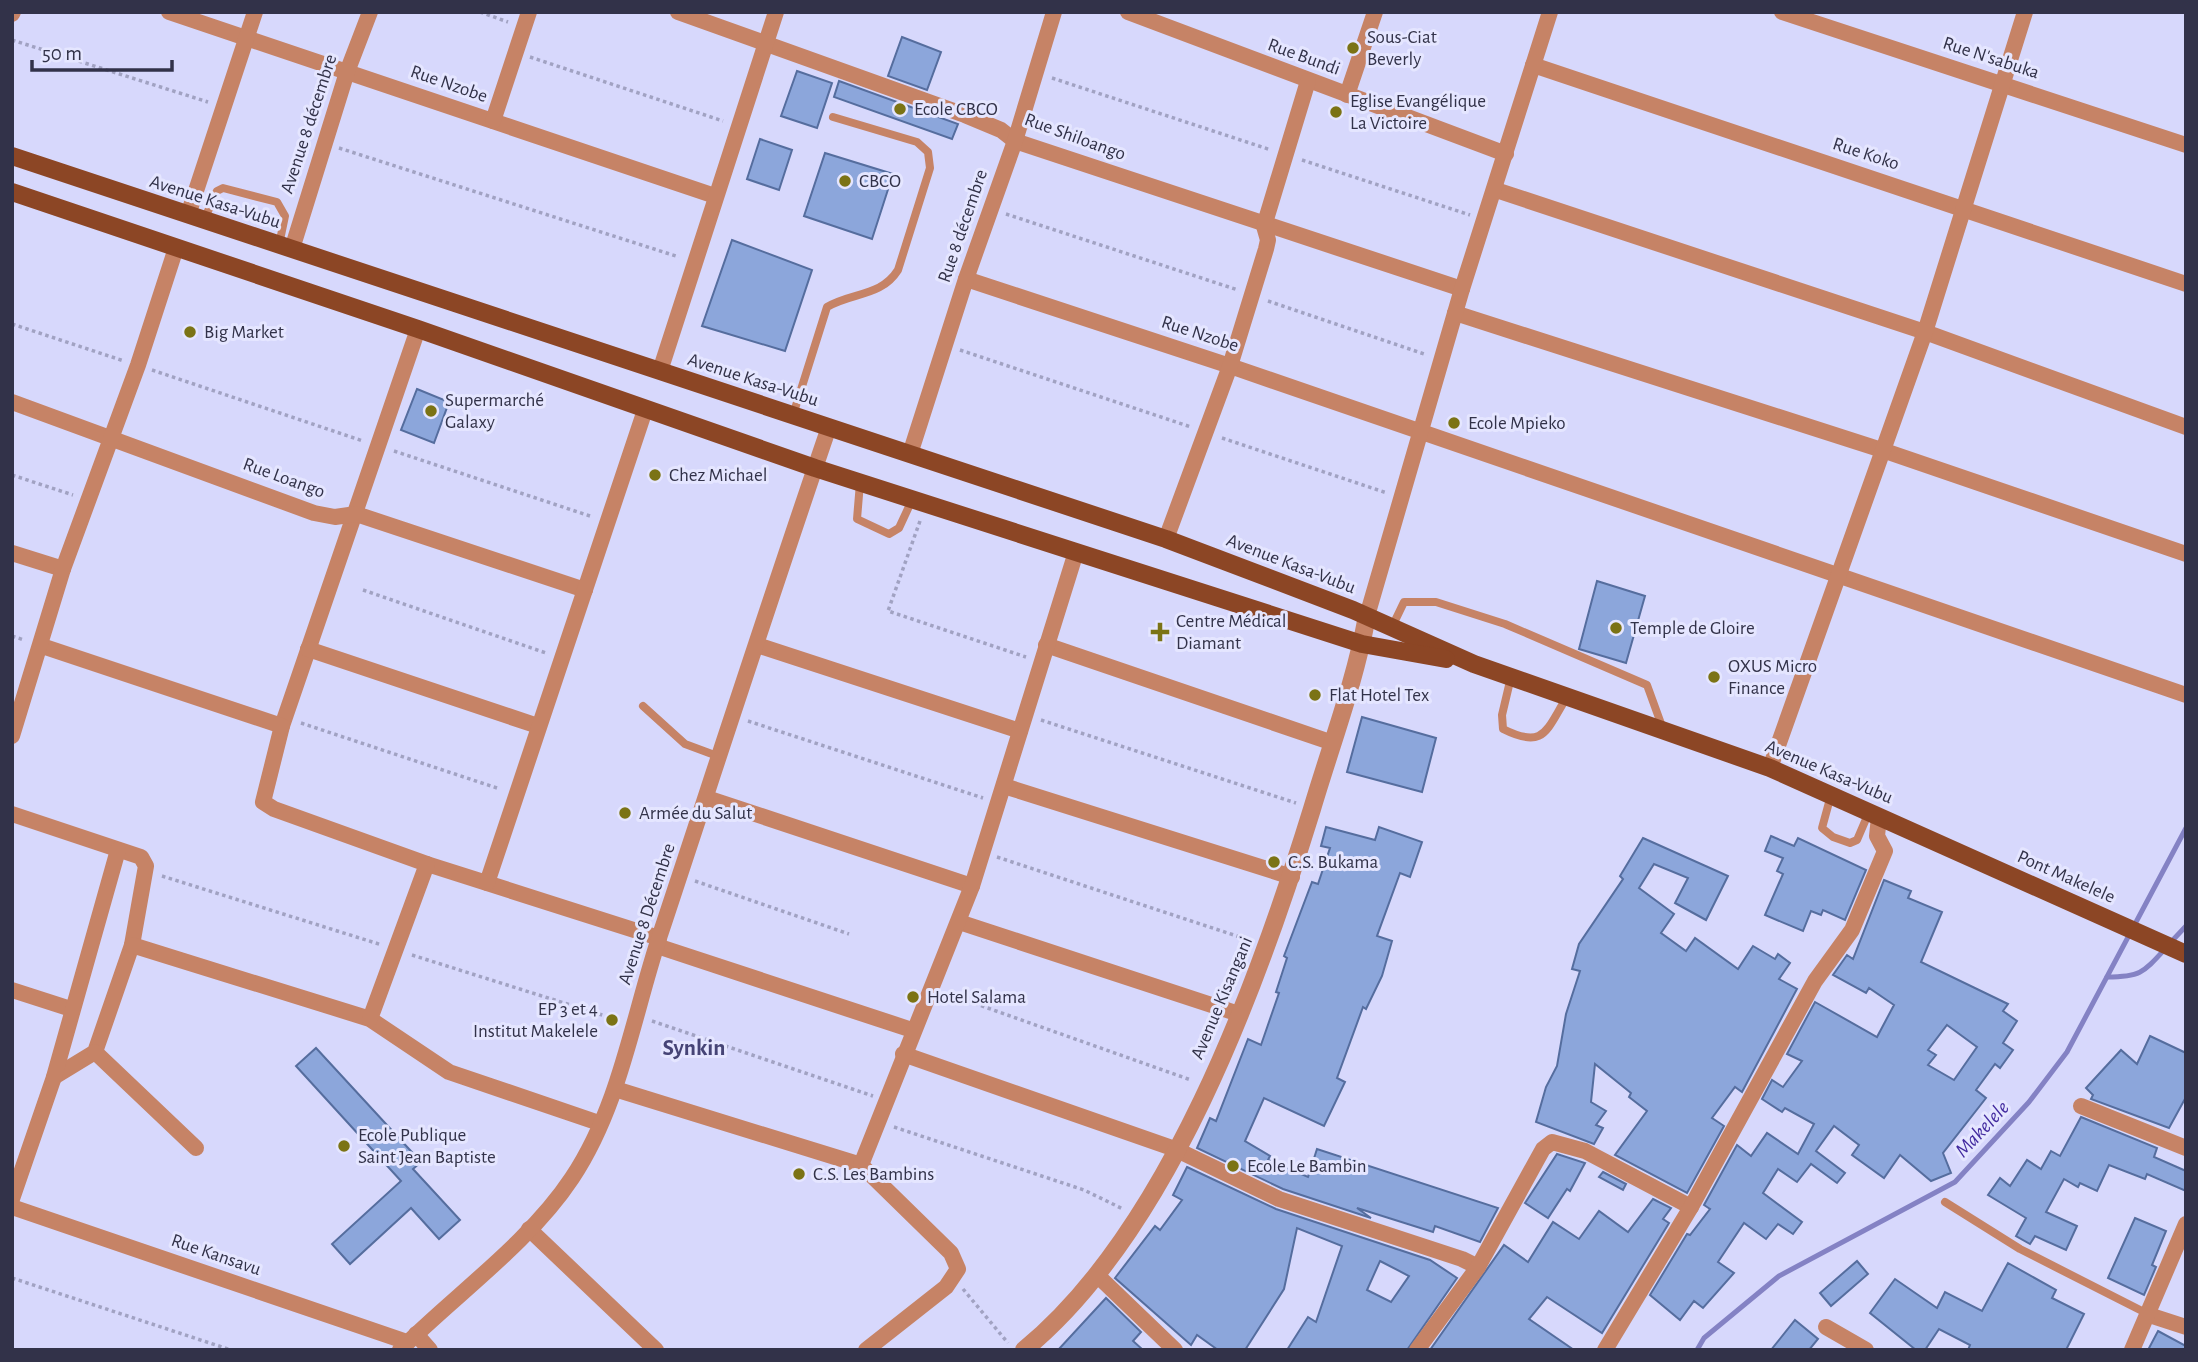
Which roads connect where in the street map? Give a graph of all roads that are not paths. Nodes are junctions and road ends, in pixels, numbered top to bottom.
1 (169, 12) edge
2 (256, 12) edge
3 (370, 12) edge
4 (678, 12) edge
5 (776, 12) edge
6 (1054, 12) edge
7 (1128, 12) edge
8 (1375, 12) edge
9 (1782, 12) edge
10 (2025, 12) edge
11 (1546, 13) edge
12 (526, 20) edge
13 (247, 38) junction
14 (765, 42) junction
15 (1533, 65) junction
16 (346, 72) junction
17 (1308, 81) junction
18 (2004, 83) junction
19 (1347, 95) junction
20 (833, 117) dead end
21 (493, 121) junction
22 (1015, 141) junction
23 (2186, 145) edge
24 (1506, 154) junction
25 (12, 156) edge
26 (1496, 190) junction
27 (12, 192) edge
28 (715, 196) junction
29 (1965, 208) junction
30 (196, 218) junction
31 (1264, 226) junction
32 (285, 247) junction
33 (176, 248) junction
34 (965, 279) junction
35 (2186, 284) edge
36 (1462, 289) junction
37 (1455, 313) junction
38 (418, 328) junction
39 (1925, 332) junction
40 (1230, 366) junction
41 (660, 371) junction
42 (12, 402) edge
43 (645, 410) junction
44 (793, 415) junction
45 (829, 427) junction
46 (2186, 427) edge
47 (1420, 434) junction
48 (112, 437) junction
49 (1885, 451) junction
50 (910, 454) junction
51 (815, 468) junction
52 (860, 483) junction
53 (919, 502) junction
54 (356, 514) junction
55 (1166, 539) junction
56 (12, 552) edge
57 (1076, 552) junction
58 (2186, 554) edge
59 (63, 569) junction
60 (1840, 575) junction
61 (585, 590) junction
62 (1367, 616) junction
63 (1392, 627) junction
64 (1362, 644) junction
65 (757, 645) junction
66 (1046, 645) junction
67 (42, 646) junction
68 (308, 649) junction
69 (1474, 664) junction
70 (1511, 677) junction
71 (2186, 695) edge
72 (1567, 696) junction
73 (643, 706) dead end
74 (16, 711) edge
75 (283, 722) junction
76 (1022, 723) junction
77 (538, 726) junction
78 (1663, 729) junction
79 (12, 736) edge
80 (1333, 743) junction
81 (720, 757) junction
82 (1770, 768) junction
83 (1004, 786) junction
84 (1831, 795) junction
85 (707, 798) junction
86 (12, 814) edge
87 (1874, 814) junction
88 (1929, 838) joint
89 (118, 850) junction
90 (427, 864) junction
91 (1292, 877) junction
92 (487, 883) junction
93 (972, 886) junction
94 (959, 922) junction
95 (658, 942) junction
96 (132, 945) junction
97 (2186, 954) edge
98 (12, 990) edge
99 (71, 1009) junction
100 (1240, 1014) junction
101 (370, 1019) junction
102 (912, 1030) junction
103 (95, 1052) junction
104 (902, 1054) junction
105 (54, 1077) junction
106 (615, 1089) junction
107 (2081, 1106) dead end
108 (599, 1124) junction
109 (195, 1148) dead end
110 (2186, 1148) edge
111 (1175, 1149) junction
112 (861, 1165) junction
113 (12, 1199) edge
114 (1945, 1202) dead end
115 (12, 1207) edge
116 (1691, 1207) junction
117 (2186, 1224) edge
118 (529, 1229) junction
119 (1478, 1267) junction
120 (1098, 1276) junction
121 (2149, 1315) junction
122 (1826, 1327) dead end
123 (2186, 1327) edge
124 (408, 1342) edge
125 (655, 1349) edge
126 (430, 1350) edge
127 (866, 1350) edge
128 (1024, 1350) edge
129 (1175, 1350) edge
130 (1417, 1350) edge
131 (1605, 1350) edge
132 (1866, 1350) edge
133 (2132, 1350) edge

1 - 13 street, Rue Nzobe
2 - 13 street
3 - 16 street, Avenue 8 décembre
4 - 14 street, Rue Shiloango
5 - 14 street
6 - 22 street, Rue 8 décembre
7 - 17 street, Rue Bundi
8 - 19 street
9 - 18 street, Rue N'sabuka
10 - 18 street
11 - 15 street
12 - 21 street
13 - 16 street, Rue Nzobe
13 - 30 street
14 - 22 street, Rue Shiloango
14 - 28 street
15 - 24 street
15 - 29 street, Rue Koko
16 - 21 street, Rue Nzobe
16 - 32 street, Avenue 8 décembre
17 - 19 street, Rue Bundi
17 - 31 street
18 - 23 street, Rue N'sabuka
18 - 29 street
19 - 24 street, Rue Bundi
20 - 44 lane
21 - 28 street, Rue Nzobe
22 - 31 street, Rue Shiloango
22 - 34 street, Rue 8 décembre
24 - 26 street
25 - 30 main road, Avenue Kasa-Vubu
26 - 36 street
26 - 39 street
27 - 33 main road, Avenue Kasa-Vubu
28 - 41 street
29 - 35 street, Rue Koko
29 - 39 street
30 - 32 main road, Avenue Kasa-Vubu
30 - 32 lane
31 - 36 street, Rue Shiloango
31 - 40 street
32 - 41 main road, Avenue Kasa-Vubu
33 - 38 main road, Avenue Kasa-Vubu
33 - 48 street
34 - 40 street, Rue Nzobe
34 - 50 street, Rue 8 décembre
36 - 37 street
37 - 47 street
37 - 49 street
38 - 43 main road, Avenue Kasa-Vubu
38 - 54 street
39 - 46 street
39 - 49 street
40 - 47 street, Rue Nzobe
40 - 55 street
41 - 44 main road, Avenue Kasa-Vubu
42 - 48 street, Rue Loango
43 - 51 main road, Avenue Kasa-Vubu
43 - 61 street
44 - 45 main road, Avenue Kasa-Vubu
45 - 50 main road, Avenue Kasa-Vubu
45 - 51 street, Avenue 8 Décembre
47 - 60 street, Rue Nzobe
47 - 62 street
48 - 54 street, Rue Loango
48 - 59 street
49 - 58 street
49 - 60 street
50 - 55 main road, Avenue Kasa-Vubu
51 - 52 main road, Avenue Kasa-Vubu
51 - 65 street, Avenue 8 Décembre
52 - 53 main road, Avenue Kasa-Vubu
52 - 53 lane
53 - 57 main road, Avenue Kasa-Vubu
54 - 61 street, Rue Loango
54 - 68 street
55 - 62 main road, Avenue Kasa-Vubu
56 - 59 street
57 - 64 main road, Avenue Kasa-Vubu
57 - 66 street
59 - 67 street
60 - 71 street, Rue Nzobe
60 - 82 street
61 - 77 street
62 - 63 main road, Avenue Kasa-Vubu
62 - 64 street, Avenue Kisangani
63 - 69 main road, Avenue Kasa-Vubu
63 - 78 lane
64 - 69 main road, Avenue Kasa-Vubu
64 - 80 street, Avenue Kisangani
65 - 76 street
65 - 81 street, Avenue 8 Décembre
66 - 76 street
66 - 80 street
67 - 74 street
67 - 75 street
68 - 75 street
68 - 77 street
69 - 70 main road, Avenue Kasa-Vubu
70 - 72 main road, Avenue Kasa-Vubu
70 - 72 lane
72 - 78 main road, Avenue Kasa-Vubu
73 - 81 lane
74 - 79 street
75 - 90 street
76 - 83 street
77 - 92 street
78 - 82 main road, Avenue Kasa-Vubu
80 - 91 street, Avenue Kisangani
81 - 85 street, Avenue 8 Décembre
82 - 84 main road, Avenue Kasa-Vubu
83 - 91 street
83 - 93 street
84 - 87 main road, Avenue Kasa-Vubu
84 - 87 lane
85 - 93 street
85 - 95 street, Avenue 8 Décembre
86 - 89 street
87 - 88 main road, Avenue Kasa-Vubu
87 - 116 street
88 - 97 main road, Pont Makelele
89 - 96 street
89 - 99 street
90 - 92 street
90 - 101 street
91 - 100 street, Avenue Kisangani
92 - 95 street
93 - 94 street
94 - 100 street
94 - 102 street
95 - 102 street
95 - 106 street, Avenue 8 Décembre
96 - 101 street
96 - 103 street
98 - 99 street
99 - 105 street
100 - 111 street, Avenue Kisangani
101 - 108 street
102 - 104 street
103 - 105 street
103 - 109 street
104 - 111 street
104 - 112 street
105 - 113 street
106 - 108 street, Avenue 8 Décembre
106 - 112 street
107 - 110 street
108 - 118 street, Avenue 8 Décembre
111 - 119 street
111 - 120 street, Avenue Kisangani
112 - 127 street
114 - 121 lane
115 - 124 street, Rue Kansavu
116 - 119 street
116 - 131 street
117 - 121 street
118 - 124 street, Avenue 8 Décembre
118 - 125 street
119 - 130 street
120 - 128 street, Avenue Kisangani
120 - 129 street
121 - 123 street
121 - 133 street
122 - 132 street
124 - 126 street, Rue Kansavu

